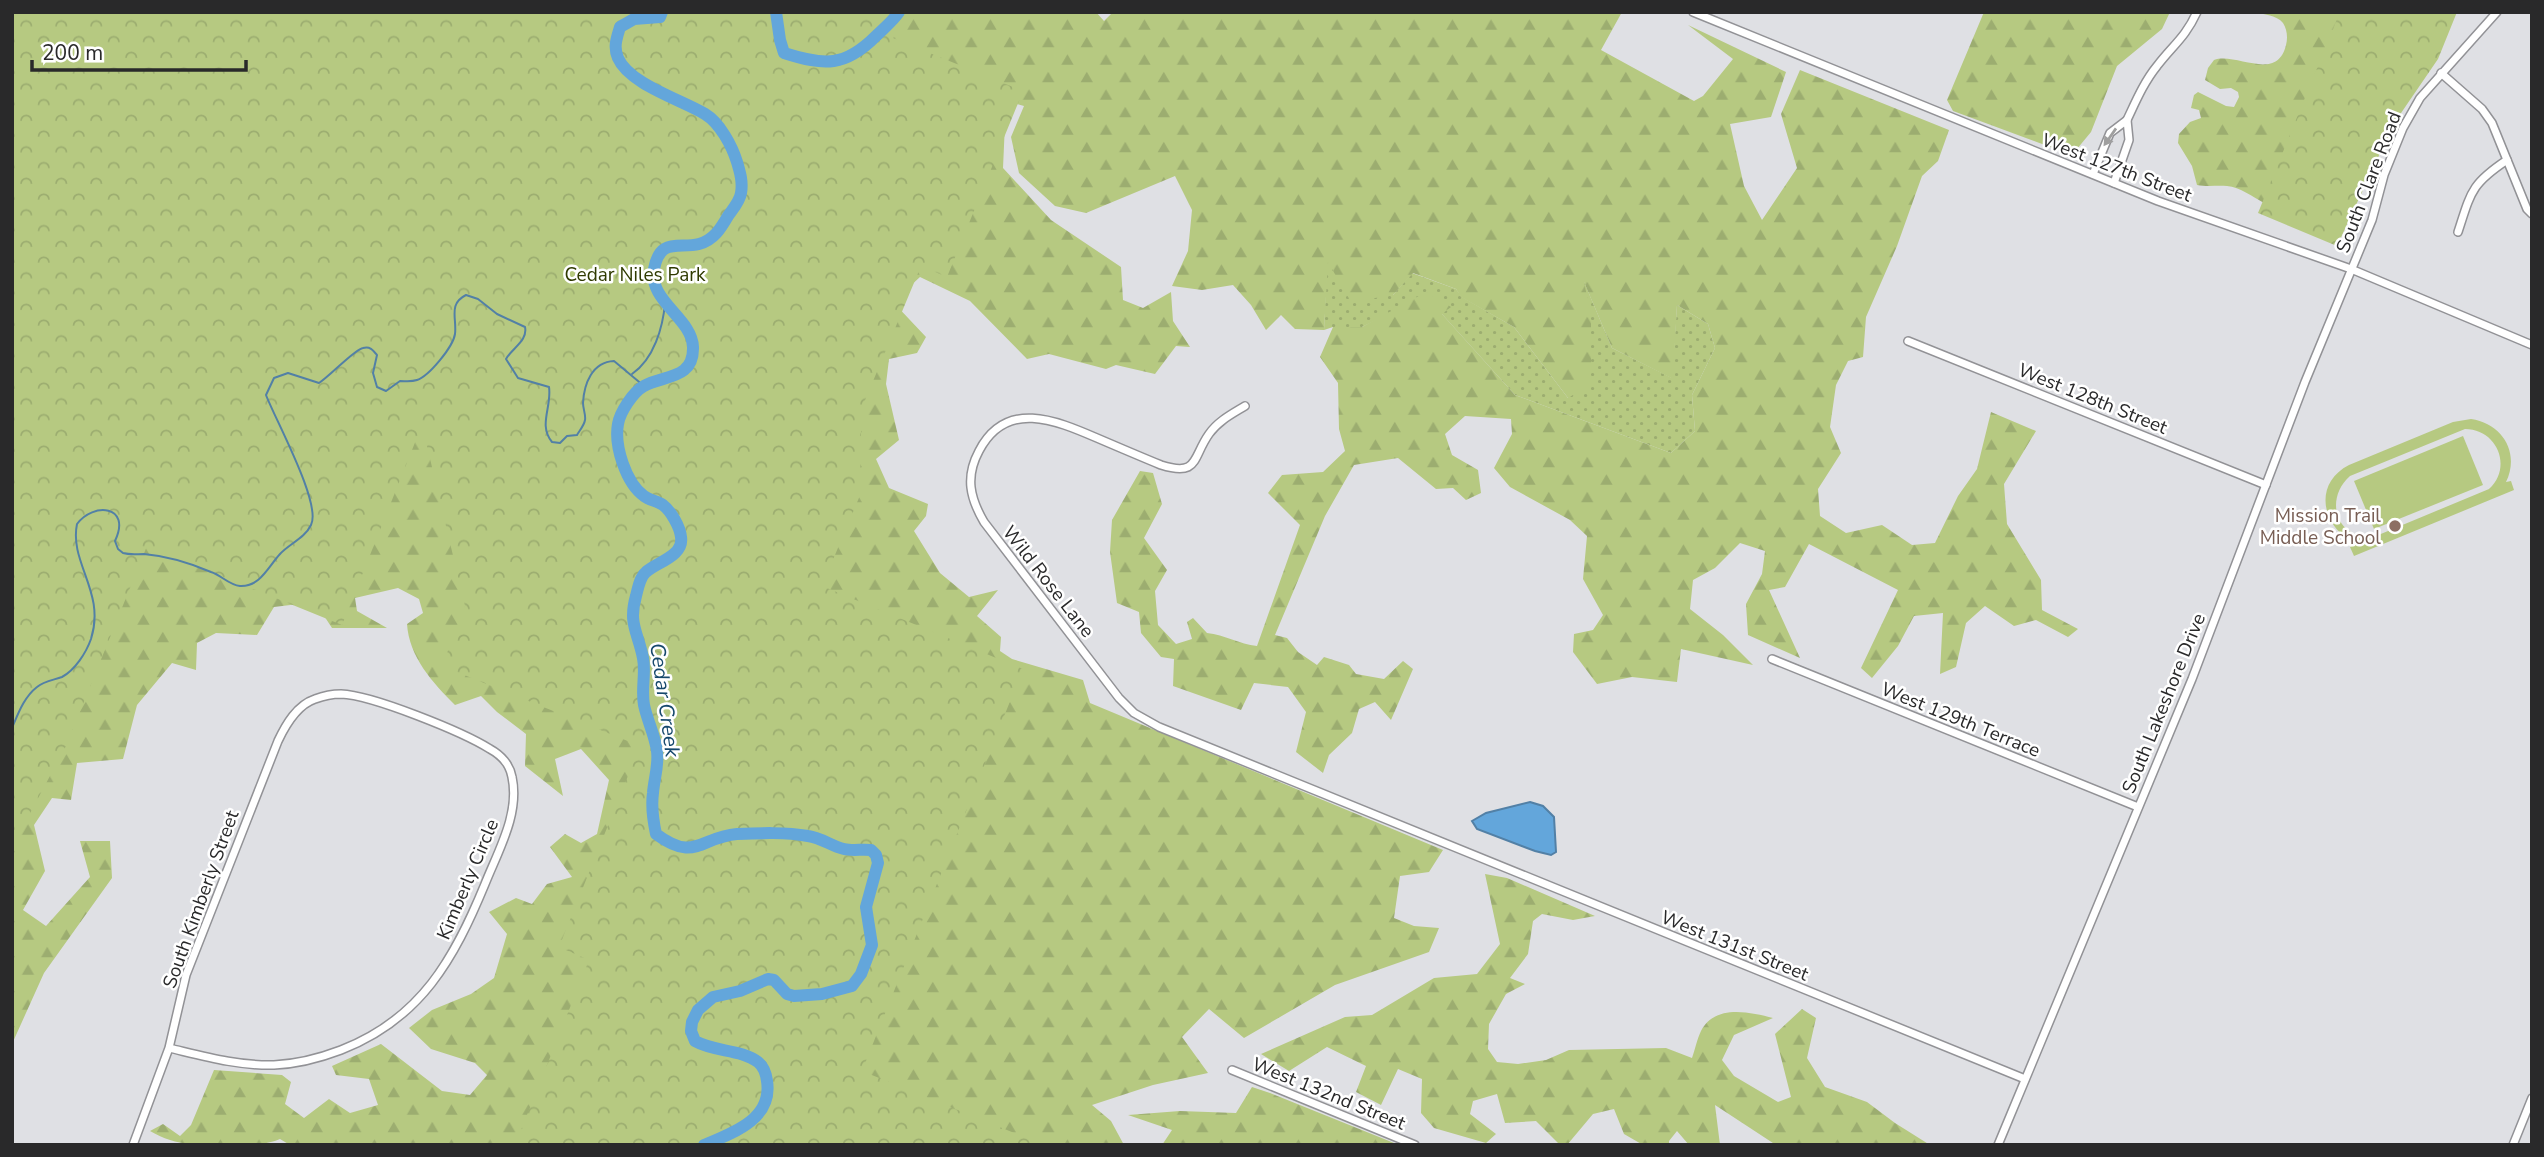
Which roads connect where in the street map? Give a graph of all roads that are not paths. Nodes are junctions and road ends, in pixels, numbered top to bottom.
1 (1693, 12) edge
2 (2197, 12) edge
3 (2497, 12) edge
4 (2441, 73) junction
5 (2127, 120) junction
6 (2507, 160) junction
7 (2093, 174) junction
8 (2114, 183) junction
9 (2532, 214) edge
10 (2458, 232) dead end
11 (2351, 269) junction
12 (1908, 341) dead end
13 (2532, 345) edge
14 (1245, 406) dead end
15 (2266, 485) junction
16 (1772, 659) dead end
17 (336, 695) joint
18 (2138, 807) junction
19 (1434, 839) joint
20 (169, 1048) junction
21 (1232, 1070) dead end
22 (2025, 1079) junction
23 (2532, 1098) edge
24 (133, 1145) edge
25 (1415, 1145) edge
26 (1998, 1145) edge
27 (2513, 1145) edge

1 - 7 street, West 127th Street
2 - 5 street
3 - 4 street, South Clare Road
4 - 6 street
4 - 11 street, South Clare Road
5 -> 7 street
5 - 8 street
6 - 9 street
6 - 10 street
7 - 8 street, West 127th Street
8 - 11 street, West 127th Street
11 - 13 street, West 127th Street
11 - 15 street, South Lakeshore Drive
12 - 15 street, West 128th Street
14 - 19 street, Wild Rose Lane
15 - 18 street, South Lakeshore Drive
16 - 18 street, West 129th Terrace
17 - 20 street, South Kimberly Street
17 - 20 street, Kimberly Circle
18 - 22 street, South Lakeshore Drive
19 - 22 street, West 131st Street
20 - 24 street, South Kimberly Street
21 - 25 street, West 132nd Street
22 - 26 street, South Lakeshore Drive
23 - 27 street

